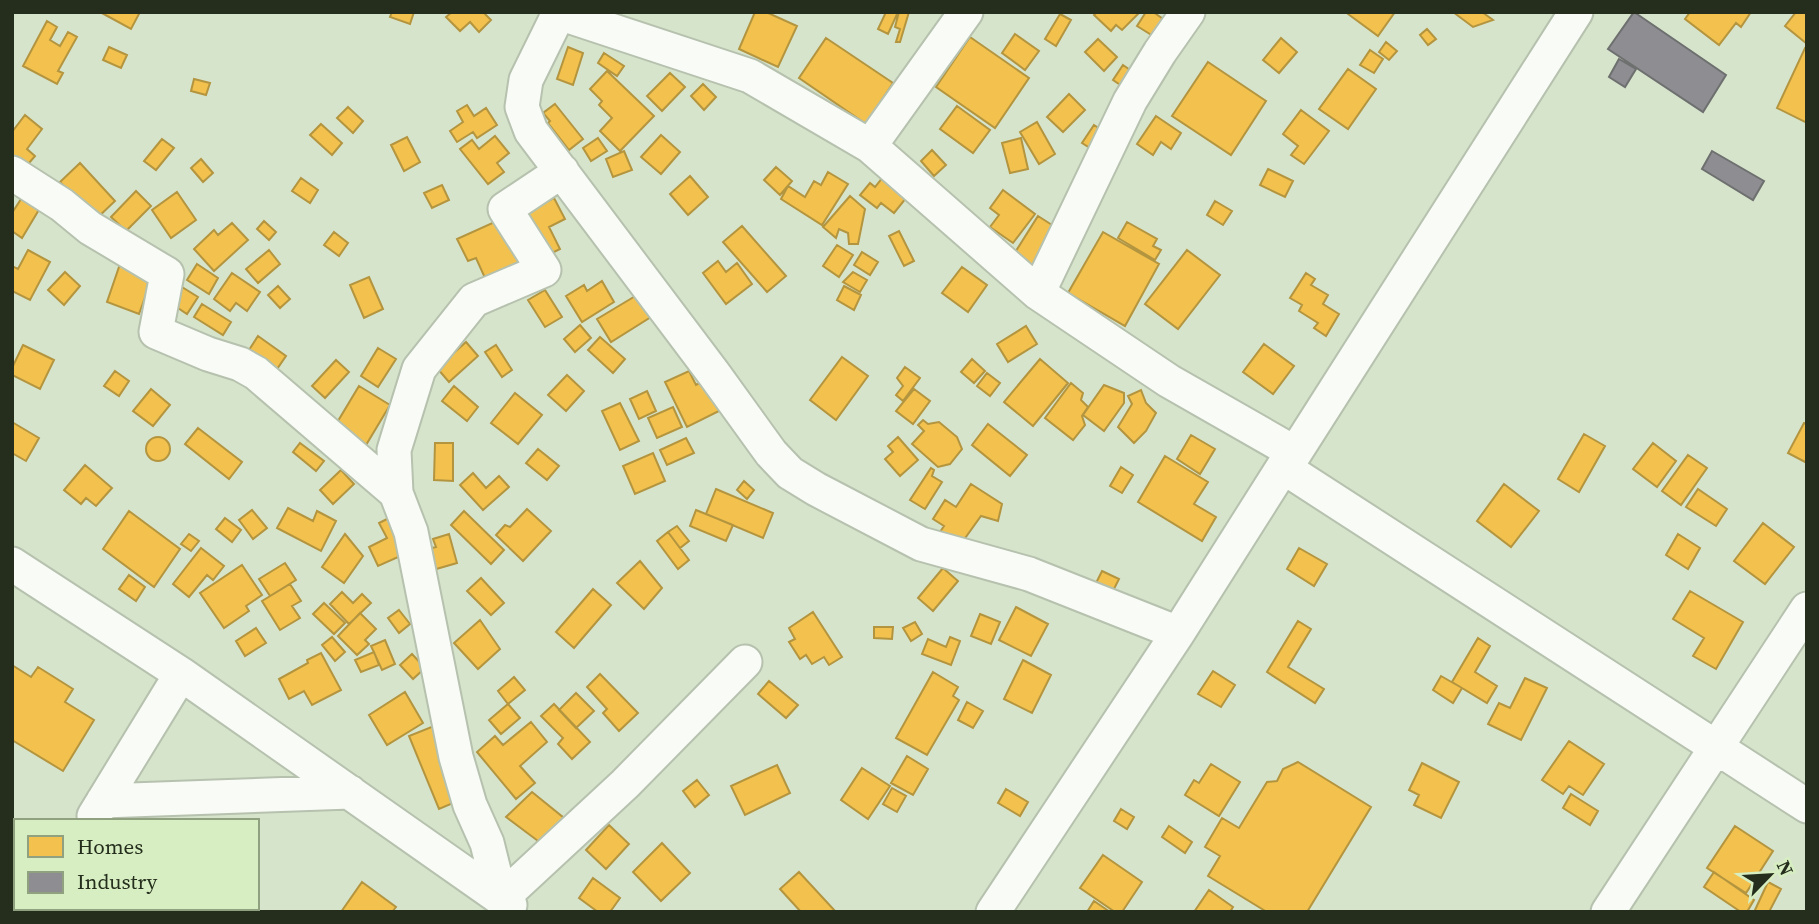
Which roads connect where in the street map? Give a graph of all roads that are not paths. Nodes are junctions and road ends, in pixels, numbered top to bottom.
1 (966, 12) edge
2 (1188, 12) edge
3 (1576, 12) edge
4 (558, 13) edge
5 (870, 146) junction
6 (562, 171) junction
7 (12, 173) edge
8 (1038, 293) junction
9 (1289, 460) junction
10 (396, 492) junction
11 (12, 564) edge
12 (1807, 609) edge
13 (1178, 633) junction
14 (745, 662) dead end
15 (181, 674) junction
16 (1716, 747) junction
17 (350, 792) junction
18 (1807, 806) edge
19 (97, 811) edge
20 (511, 905) edge
21 (993, 912) edge
22 (1608, 912) edge

1 - 5 street
2 - 8 street
3 - 9 street
4 - 5 street
4 - 6 street
5 - 8 street
6 - 10 street
6 - 13 street
7 - 10 street
8 - 9 street
9 - 13 street
9 - 16 street
10 - 20 street
11 - 15 street
12 - 16 street
13 - 21 street
14 - 20 street
15 - 17 street
15 - 19 street
16 - 18 street
16 - 22 street
17 - 19 street
17 - 20 street

